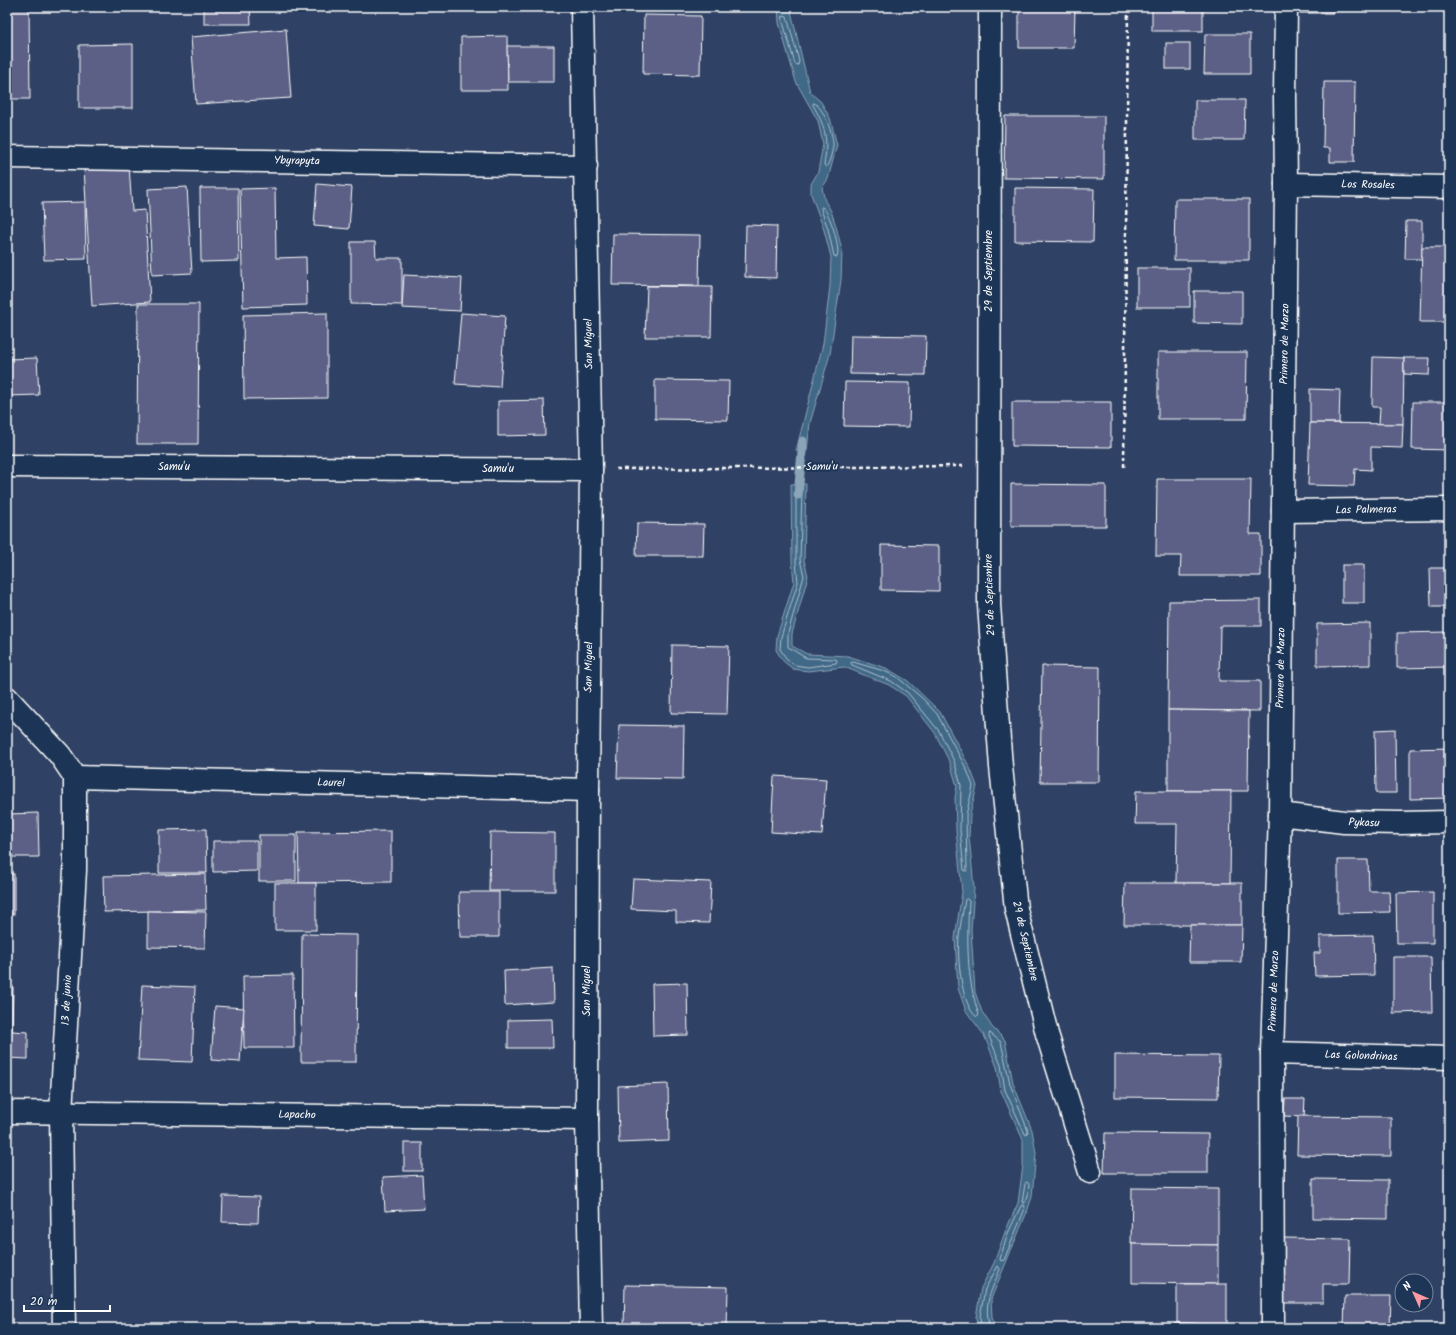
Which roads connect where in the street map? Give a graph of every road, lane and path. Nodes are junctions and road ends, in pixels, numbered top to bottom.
1 (582, 7) edge
2 (990, 7) edge
3 (1128, 7) edge
4 (1286, 7) edge
5 (7, 157) edge
6 (586, 166) junction
7 (1286, 184) junction
8 (1449, 187) edge
9 (7, 466) edge
10 (988, 466) junction
11 (1124, 467) dead end
12 (592, 470) junction
13 (1449, 509) edge
14 (1283, 511) junction
15 (7, 698) edge
16 (75, 777) junction
17 (588, 790) junction
18 (1280, 814) junction
19 (1449, 822) edge
20 (1272, 1053) junction
21 (1449, 1058) edge
22 (7, 1112) edge
23 (61, 1112) junction
24 (587, 1119) junction
25 (1090, 1172) dead end
26 (64, 1328) edge
27 (591, 1328) edge
28 (1273, 1328) edge

1 - 6 street, San Miguel
2 - 10 street, 29 de Septiembre
3 - 11 path
4 - 7 street, Primero de Marzo
5 - 6 street, Ybyrapyta
6 - 12 street, San Miguel
7 - 8 street, Los Rosales
7 - 14 street, Primero de Marzo
9 - 12 street, Samu'u
10 - 12 path, Samu'u
10 - 25 street, 29 de Septiembre
12 - 17 street, San Miguel
13 - 14 street, Las Palmeras
14 - 18 street, Primero de Marzo
15 - 16 street
16 - 17 street, Laurel
16 - 23 street, 13 de junio
17 - 24 street, San Miguel
18 - 19 street, Pykasu
18 - 20 street, Primero de Marzo
20 - 21 street, Las Golondrinas
20 - 28 street, Primero de Marzo
22 - 23 street, Lapacho
23 - 24 street, Lapacho
23 - 26 street, 13 de junio
24 - 27 street, San Miguel

